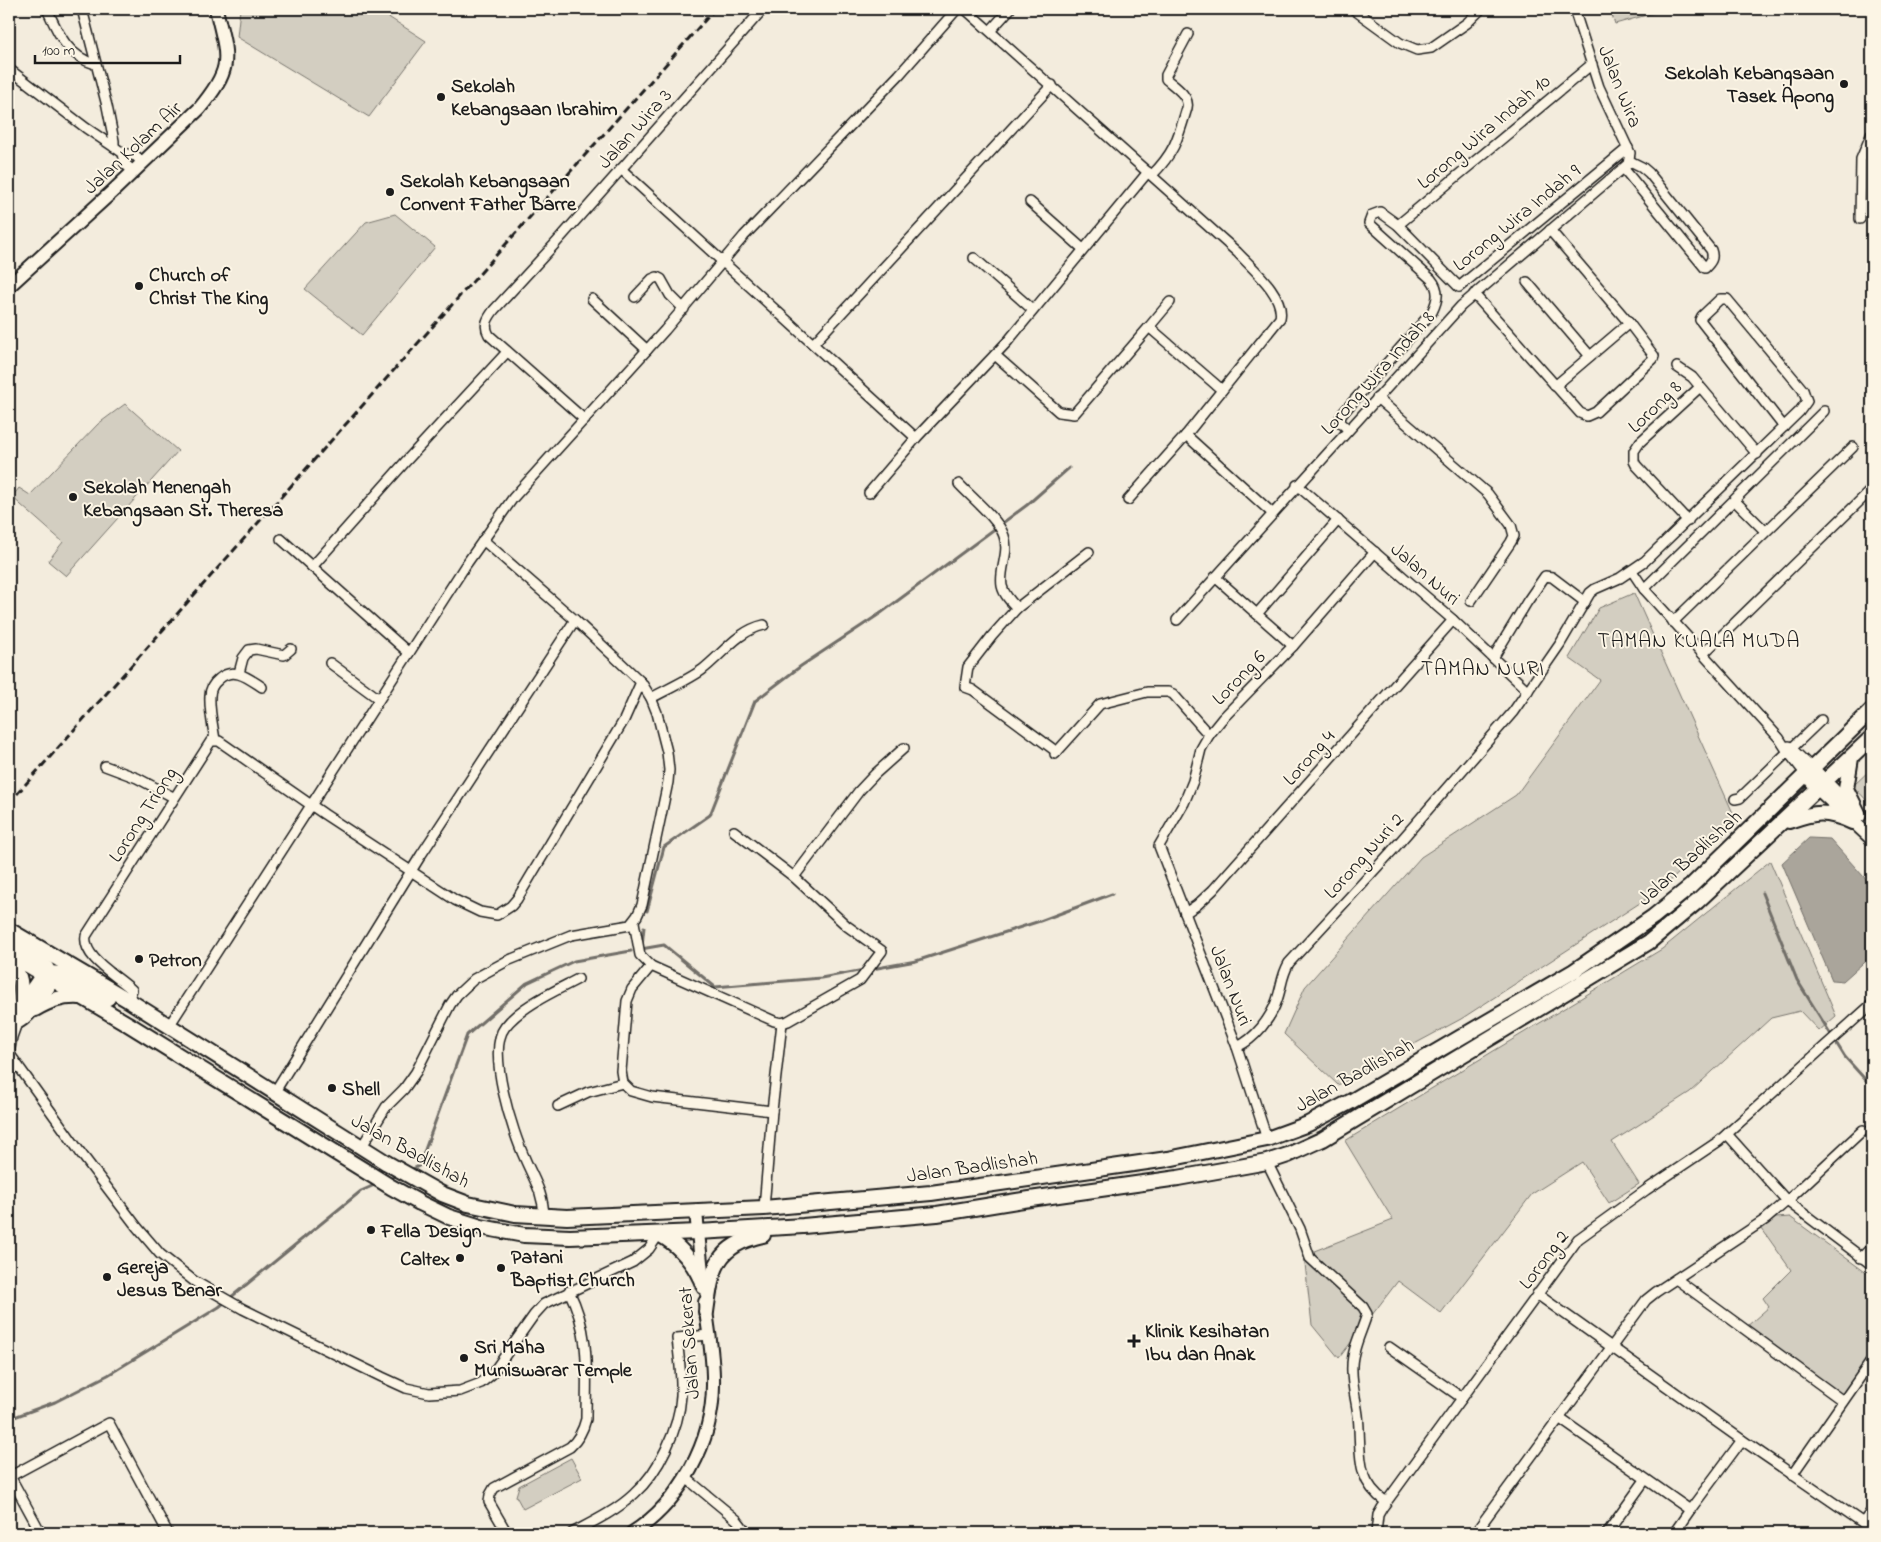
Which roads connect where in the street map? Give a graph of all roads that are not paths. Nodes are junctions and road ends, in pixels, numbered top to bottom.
1 (47, 9) edge
2 (82, 9) edge
3 (216, 9) edge
4 (763, 9) edge
5 (957, 9) edge
6 (965, 9) edge
7 (1010, 9) edge
8 (1481, 9) edge
9 (1574, 9) edge
10 (1360, 11) edge
11 (991, 30) junction
12 (1188, 34) dead end
13 (95, 64) junction
14 (1592, 64) junction
15 (9, 69) edge
16 (1052, 85) junction
17 (1872, 133) edge
18 (114, 147) junction
19 (1628, 148) junction
20 (1630, 161) junction
21 (137, 167) junction
22 (620, 168) junction
23 (1624, 169) junction
24 (1150, 173) junction
25 (1030, 202) dead end
26 (1860, 219) dead end
27 (1398, 225) junction
28 (1550, 230) junction
29 (1083, 249) junction
30 (974, 258) dead end
31 (721, 262) junction
32 (1527, 282) dead end
33 (9, 286) edge
34 (1459, 287) junction
35 (1472, 296) junction
36 (635, 297) dead end
37 (592, 299) dead end
38 (1170, 302) dead end
39 (684, 309) junction
40 (1033, 310) junction
41 (1629, 323) junction
42 (1149, 327) junction
43 (813, 344) junction
44 (647, 350) junction
45 (507, 352) junction
46 (995, 355) junction
47 (1590, 356) junction
48 (1677, 367) dead end
49 (1555, 386) junction
50 (1700, 387) junction
51 (1222, 390) junction
52 (1377, 398) junction
53 (1824, 411) dead end
54 (585, 420) junction
55 (1784, 427) junction
56 (1348, 429) junction
57 (1186, 435) junction
58 (916, 438) junction
59 (1853, 447) dead end
60 (1756, 454) junction
61 (959, 484) dead end
62 (1298, 485) junction
63 (1872, 489) edge
64 (869, 493) dead end
65 (1128, 500) dead end
66 (1735, 501) junction
67 (1272, 513) junction
68 (1338, 520) junction
69 (1688, 521) junction
70 (1765, 532) junction
71 (281, 539) dead end
72 (483, 540) junction
73 (1089, 552) dead end
74 (1375, 552) junction
75 (312, 567) junction
76 (1632, 571) junction
77 (1215, 577) junction
78 (1644, 589) junction
79 (1471, 601) dead end
80 (1585, 602) junction
81 (1016, 608) junction
82 (1257, 614) junction
83 (575, 620) junction
84 (1177, 620) dead end
85 (1453, 620) junction
86 (1673, 622) junction
87 (764, 625) dead end
88 (1293, 646) junction
89 (291, 650) dead end
90 (409, 653) junction
91 (1703, 654) junction
92 (1494, 658) junction
93 (330, 663) dead end
94 (239, 674) junction
95 (640, 682) junction
96 (262, 686) dead end
97 (1528, 691) junction
98 (651, 698) junction
99 (380, 699) junction
100 (1872, 710) edge
101 (1821, 720) dead end
102 (1210, 735) junction
103 (1872, 737) edge
104 (215, 740) junction
105 (904, 748) dead end
106 (1790, 750) junction
107 (1851, 757) junction
108 (105, 766) dead end
109 (1810, 772) junction
110 (1822, 785) junction
111 (173, 797) junction
112 (1735, 799) dead end
113 (311, 804) junction
114 (1855, 819) junction
115 (1781, 824) junction
116 (734, 831) dead end
117 (1872, 832) edge
118 (1872, 839) edge
119 (1159, 846) joint
120 (412, 872) junction
121 (794, 877) junction
122 (1185, 912) junction
123 (634, 922) junction
124 (9, 930) edge
125 (9, 940) edge
126 (9, 954) edge
127 (9, 959) edge
128 (651, 966) junction
129 (1574, 971) junction
130 (48, 976) junction
131 (578, 979) dead end
132 (1582, 983) junction
133 (83, 997) junction
134 (128, 1000) junction
135 (1872, 1004) edge
136 (150, 1014) junction
137 (17, 1016) edge
138 (782, 1023) junction
139 (169, 1026) junction
140 (1237, 1047) junction
141 (9, 1053) edge
142 (623, 1083) junction
143 (274, 1093) junction
144 (558, 1106) dead end
145 (772, 1111) junction
146 (1863, 1130) dead end
147 (1727, 1134) junction
148 (1267, 1139) junction
149 (361, 1148) junction
150 (1267, 1162) junction
151 (1787, 1201) junction
152 (764, 1208) junction
153 (696, 1212) junction
154 (544, 1216) junction
155 (803, 1226) junction
156 (698, 1232) junction
157 (659, 1234) junction
158 (1872, 1247) edge
159 (1861, 1258) junction
160 (1872, 1265) edge
161 (1676, 1279) junction
162 (704, 1287) junction
163 (569, 1292) junction
164 (1537, 1294) junction
165 (706, 1312) junction
166 (709, 1335) junction
167 (1611, 1346) junction
168 (1389, 1347) dead end
169 (1872, 1360) edge
170 (1462, 1398) junction
171 (1843, 1401) junction
172 (1559, 1418) junction
173 (1742, 1440) junction
174 (1792, 1475) junction
175 (10, 1476) edge
176 (685, 1477) junction
177 (1645, 1480) junction
178 (1386, 1502) junction
179 (1690, 1510) junction
180 (1872, 1510) edge
181 (1863, 1523) junction
182 (1872, 1529) edge
183 (1376, 1531) edge
184 (41, 1533) edge
185 (168, 1533) edge
186 (506, 1533) edge
187 (572, 1533) edge
188 (632, 1533) edge
189 (747, 1533) edge
190 (1475, 1533) edge
191 (1607, 1533) edge
192 (1674, 1533) edge

1 - 13 street
2 - 13 street
3 - 21 main road, Jalan Kolam Air
4 - 22 street, Jalan Wira 3
5 - 31 street
6 - 11 street
7 - 11 street
8 - 10 street
9 - 14 street, Jalan Wira
11 - 16 street
12 - 24 street
13 - 18 street
14 - 19 street, Jalan Wira
14 - 27 street, Lorong Wira Indah 10
15 - 18 street
16 - 24 street
16 - 43 street
17 - 26 street
18 - 21 street
19 - 20 street, Jalan Wira
19 - 34 street, Lorong Wira Indah 9
20 - 23 street, Lorong Wira Indah 8
20 - 23 street
21 - 33 main road, Jalan Kolam Air
22 - 31 street
22 - 45 street, Jalan Wira 3
23 - 28 street, Lorong Wira Indah 8
24 - 29 street
24 - 51 street
25 - 29 street
27 - 34 street, Lorong Wira Indah 9
27 - 56 street, Lorong Wira Indah 9
28 - 35 street, Lorong Wira Indah 8
28 - 41 street
29 - 40 street
30 - 40 street
31 - 39 street
31 - 43 street
32 - 47 street
34 - 35 street
35 - 49 street
35 - 52 street, Lorong Wira Indah 8
36 - 39 street
37 - 44 street
38 - 42 street
39 - 44 street
40 - 46 street
41 - 47 street
41 - 49 street
42 - 46 street
42 - 51 street
43 - 58 street
44 - 54 street
45 - 54 street, Jalan Wira 3
45 - 75 street
46 - 58 street
47 - 49 street
48 - 50 street
50 - 60 street
50 - 69 street, Lorong 8
51 - 57 street
52 - 56 street, Lorong Wira Indah 8
52 - 79 street
53 - 66 street
54 - 72 street
55 - 55 street, Lorong Nuri 2
55 - 60 street, Lorong Nuri 2
56 - 62 street, Lorong Wira Indah 8
57 - 65 street
57 - 67 street
58 - 64 street
59 - 70 street
60 - 69 street, Lorong Nuri 2
61 - 81 street
62 - 67 street, Lorong Wira Indah 8
62 - 68 street, Jalan Nuri
63 - 91 street
66 - 70 street
66 - 78 street
67 - 77 street, Lorong Wira Indah 8
68 - 74 street, Jalan Nuri
68 - 82 street
69 - 76 street, Lorong Nuri 2
70 - 86 street
71 - 75 street
72 - 83 street
72 - 90 street
73 - 81 street
74 - 85 street, Jalan Nuri
74 - 88 street, Lorong 6
75 - 90 street
76 - 78 street
76 - 80 street, Lorong Nuri 2
77 - 82 street
77 - 84 street, Lorong Wira Indah 8
78 - 86 street
80 - 92 street
80 - 97 street, Lorong Nuri 2
81 - 102 street
82 - 88 street
83 - 95 street
83 - 120 street
85 - 92 street, Jalan Nuri
85 - 122 street, Lorong 4
86 - 91 street
87 - 98 street
88 - 102 street, Lorong 6
89 - 94 street
90 - 99 street
91 - 106 street
92 - 97 street, Jalan Nuri
93 - 99 street
94 - 96 street
94 - 104 street
95 - 98 street
95 - 120 street
97 - 140 street, Lorong Nuri 2
98 - 123 street
99 - 113 street
100 - 109 main road, Jalan Badlishah
101 - 106 street
102 - 119 street, Lorong 6
103 - 107 main road, Jalan Badlishah
104 - 111 street, Lorong Triong
104 - 113 street
105 - 121 street
106 - 109 street
106 - 112 street
107 - 110 main road, Jalan Badlishah
107 - 114 main road
108 - 111 street
109 - 110 main road
109 - 129 main road, Jalan Badlishah
110 - 114 main road
110 - 115 main road, Jalan Badlishah
111 - 134 street, Lorong Triong
113 - 120 street
113 - 139 street
114 - 115 main road
114 - 117 main road
114 - 118 main road
115 - 132 main road, Jalan Badlishah
116 - 121 street
119 - 122 street, Jalan Nuri
120 - 143 street
121 - 138 street
122 - 140 street, Jalan Nuri
123 - 128 street
123 - 149 street
124 - 134 main road, Jalan Badlishah
125 - 130 main road
126 - 130 main road, Jalan Badlishah
127 - 137 main road
128 - 138 street
128 - 142 street
129 - 132 main road
129 - 148 main road, Jalan Badlishah
130 - 133 main road, Jalan Badlishah
130 - 136 main road
130 - 137 main road
131 - 154 street
132 - 150 main road, Jalan Badlishah
133 - 137 main road
133 - 157 main road, Jalan Badlishah
134 - 136 main road, Jalan Badlishah
135 - 147 street, Lorong 2
136 - 139 main road, Jalan Badlishah
137 - 141 street
138 - 145 street
139 - 143 main road, Jalan Badlishah
140 - 148 street, Jalan Nuri
141 - 163 street
142 - 144 street
142 - 145 street
143 - 149 main road, Jalan Badlishah
145 - 152 street
146 - 151 street
147 - 151 street
147 - 164 street, Lorong 2
148 - 152 main road, Jalan Badlishah
149 - 154 main road, Jalan Badlishah
150 - 155 main road, Jalan Badlishah
150 - 178 street
151 - 159 street
151 - 161 street
152 - 153 main road, Jalan Badlishah
153 - 154 main road, Jalan Badlishah
153 - 156 main road, Jalan Sekerat
155 - 156 main road, Jalan Badlishah
155 - 165 main road
156 - 157 main road, Jalan Badlishah
156 - 162 main road, Jalan Sekerat
157 - 162 main road
157 - 163 street
158 - 159 street
159 - 160 street
161 - 167 street
161 - 171 street
162 - 165 main road, Jalan Sekerat
163 - 186 street
164 - 167 street
164 - 170 street, Lorong 2
165 - 166 main road, Jalan Sekerat
166 - 176 main road, Jalan Sekerat
166 - 187 street
167 - 172 street
167 - 173 street
168 - 170 street
169 - 171 street
170 - 178 street, Lorong 2
171 - 174 street
172 - 177 street
172 - 190 street
173 - 174 street
173 - 179 street
174 - 181 street
175 - 184 street
175 - 185 street
176 - 188 main road, Jalan Sekerat
176 - 189 street
177 - 179 street
177 - 191 street
178 - 183 street, Lorong 2
179 - 192 street
180 - 181 street
181 - 182 street

